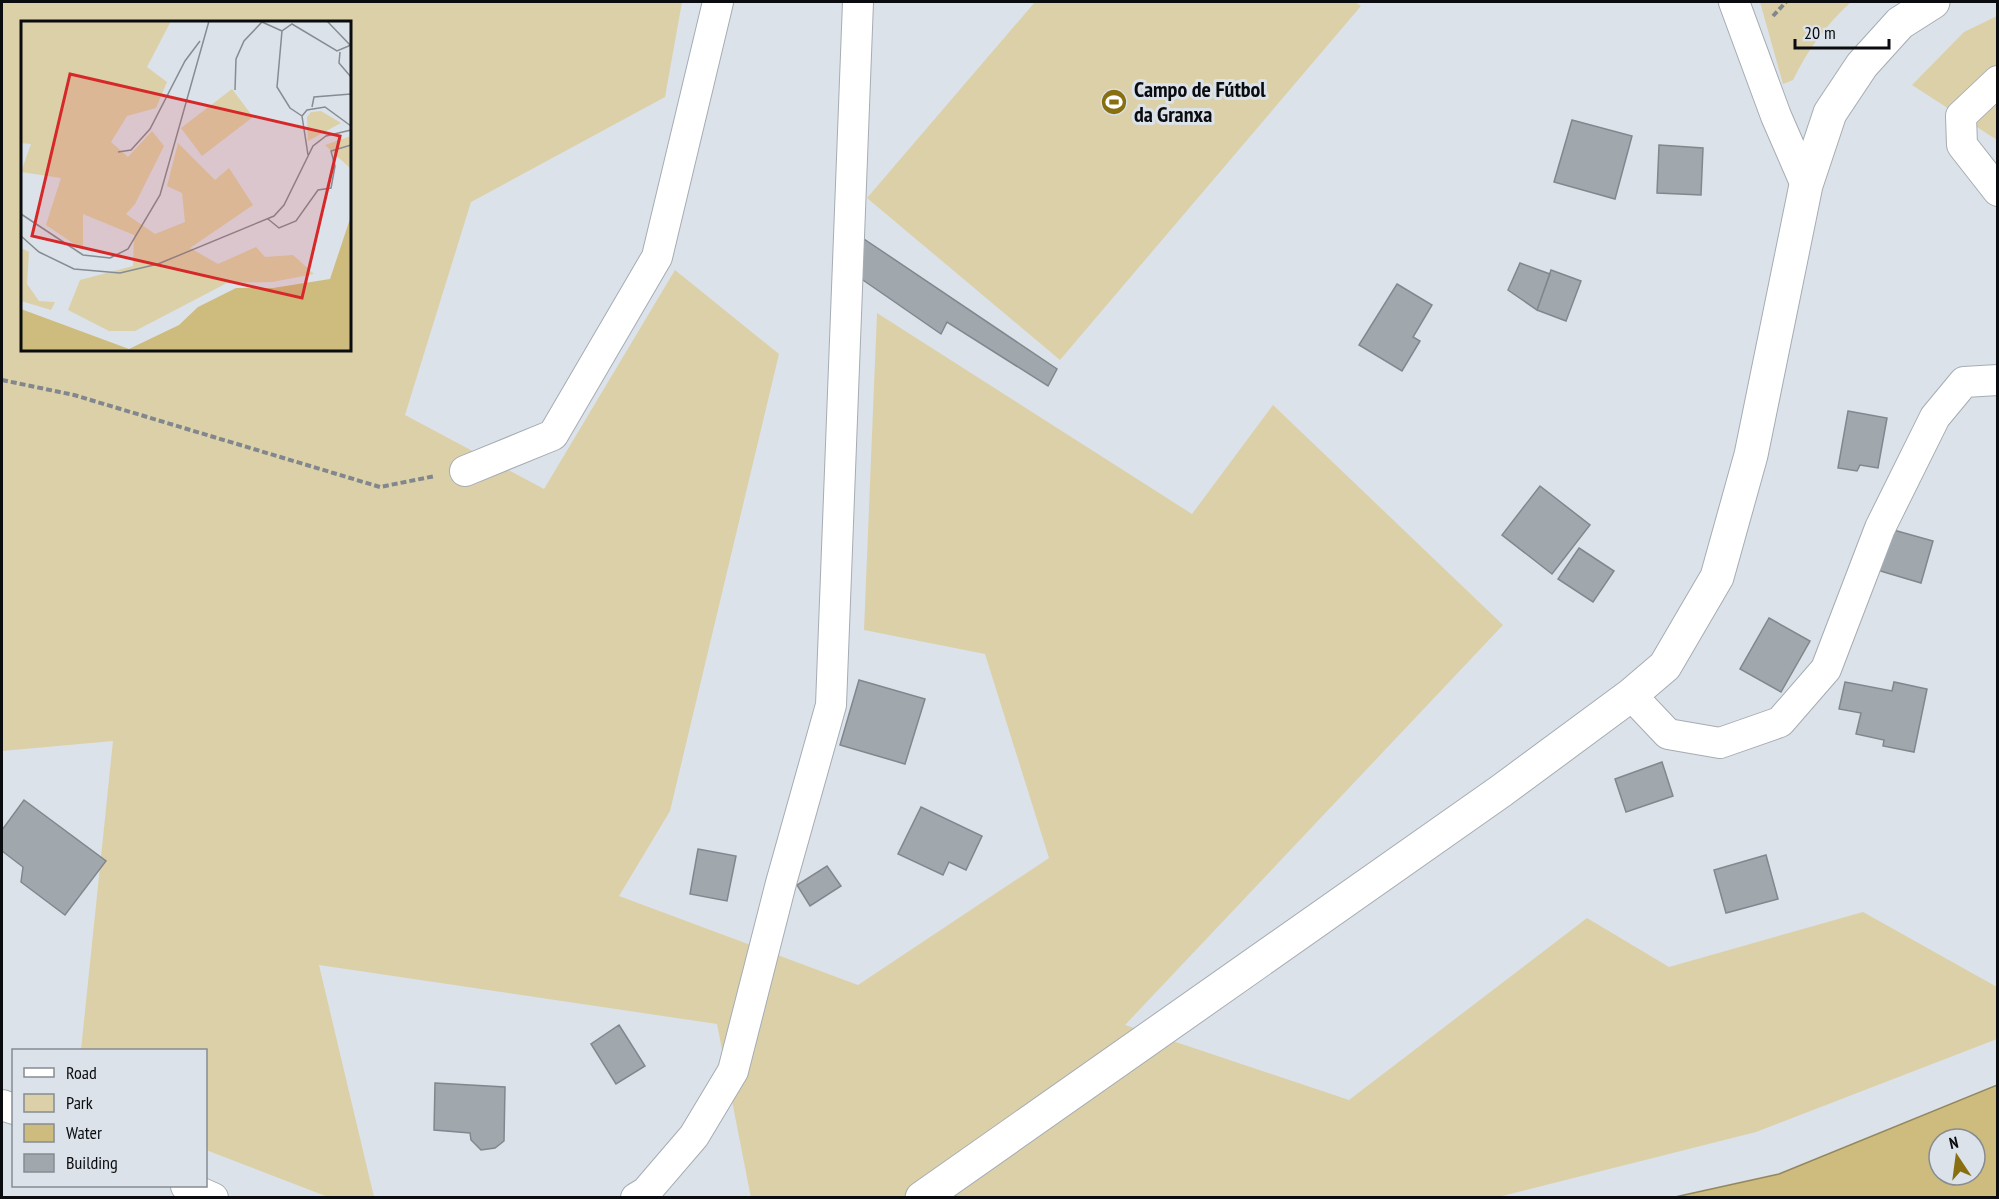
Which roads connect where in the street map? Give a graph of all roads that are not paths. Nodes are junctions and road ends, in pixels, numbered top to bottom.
1 (718, 2) edge
2 (858, 2) edge
3 (1734, 2) edge
4 (1933, 2) edge
5 (1998, 81) edge
6 (1806, 185) junction
7 (1998, 191) edge
8 (1998, 380) edge
9 (465, 471) road end
10 (1631, 695) junction
11 (190, 1187) edge
12 (213, 1197) edge
13 (636, 1197) edge
14 (922, 1197) edge

1 - 9 street
2 - 13 street
3 - 6 street
4 - 6 main road
5 - 7 street
6 - 10 main road
8 - 10 street
10 - 14 main road
11 - 12 street

